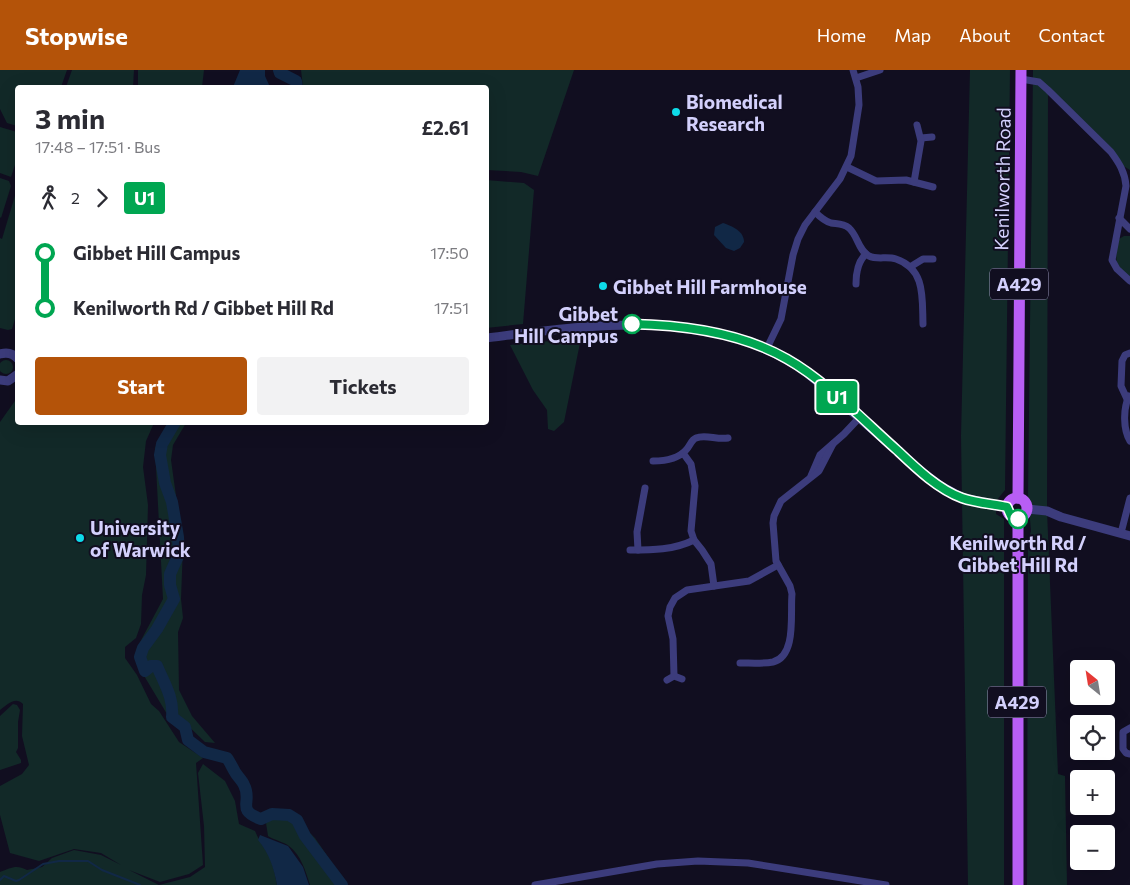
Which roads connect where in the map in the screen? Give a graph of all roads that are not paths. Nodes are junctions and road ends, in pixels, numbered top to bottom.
1 (853, 70) edge
2 (880, 70) edge
3 (1021, 74) edge
4 (856, 78) junction
5 (917, 125) dead end
6 (932, 137) dead end
7 (921, 138) junction
8 (847, 167) junction
9 (914, 182) junction
10 (933, 186) dead end
11 (814, 212) junction
12 (1119, 218) junction
13 (1130, 229) edge
14 (866, 254) junction
15 (933, 258) dead end
16 (910, 267) junction
17 (1130, 281) edge
18 (856, 284) dead end
19 (923, 324) dead end
20 (489, 338) edge
21 (767, 348) junction
22 (1130, 353) edge
23 (0, 354) edge
24 (15, 357) edge
25 (15, 376) edge
26 (0, 380) edge
27 (1128, 397) edge
28 (860, 417) junction
29 (728, 438) dead end
30 (1130, 441) edge
31 (683, 453) junction
32 (653, 461) dead end
33 (645, 488) dead end
34 (1018, 498) junction
35 (1130, 498) edge
36 (1007, 507) junction
37 (1027, 509) junction
38 (1018, 519) junction
39 (1126, 534) edge
40 (694, 540) junction
41 (778, 565) junction
42 (714, 586) junction
43 (740, 663) dead end
44 (674, 676) junction
45 (682, 679) dead end
46 (667, 680) dead end
47 (1130, 728) edge
48 (1130, 754) edge
49 (535, 885) edge
50 (886, 885) edge
51 (1018, 885) edge

1 - 4 street
2 - 4 street
3 - 12 street
3 - 34 main road, Kenilworth Road / A429
4 - 8 street
5 - 7 street
6 - 7 street
7 - 9 street
8 - 9 street
8 - 11 street
9 - 10 street
11 - 14 street
11 - 21 street
12 - 13 street
12 - 17 street
14 - 16 street
14 - 18 street
15 - 16 street
16 - 19 street
20 - 21 street
21 - 28 street
22 - 27 street
23 - 24 street
25 - 26 street
27 - 30 street
28 - 36 street
28 - 41 street
29 - 31 street
31 - 32 street
31 - 40 street
33 - 40 street
34 - 36 main road
34 - 37 main road
35 - 39 street
36 - 38 main road
37 - 38 main road
37 - 39 street
38 - 51 main road, A429
40 - 42 street
41 - 42 street
41 - 43 street
42 - 44 street
44 - 45 street
44 - 46 street
47 - 48 street
49 - 50 street

